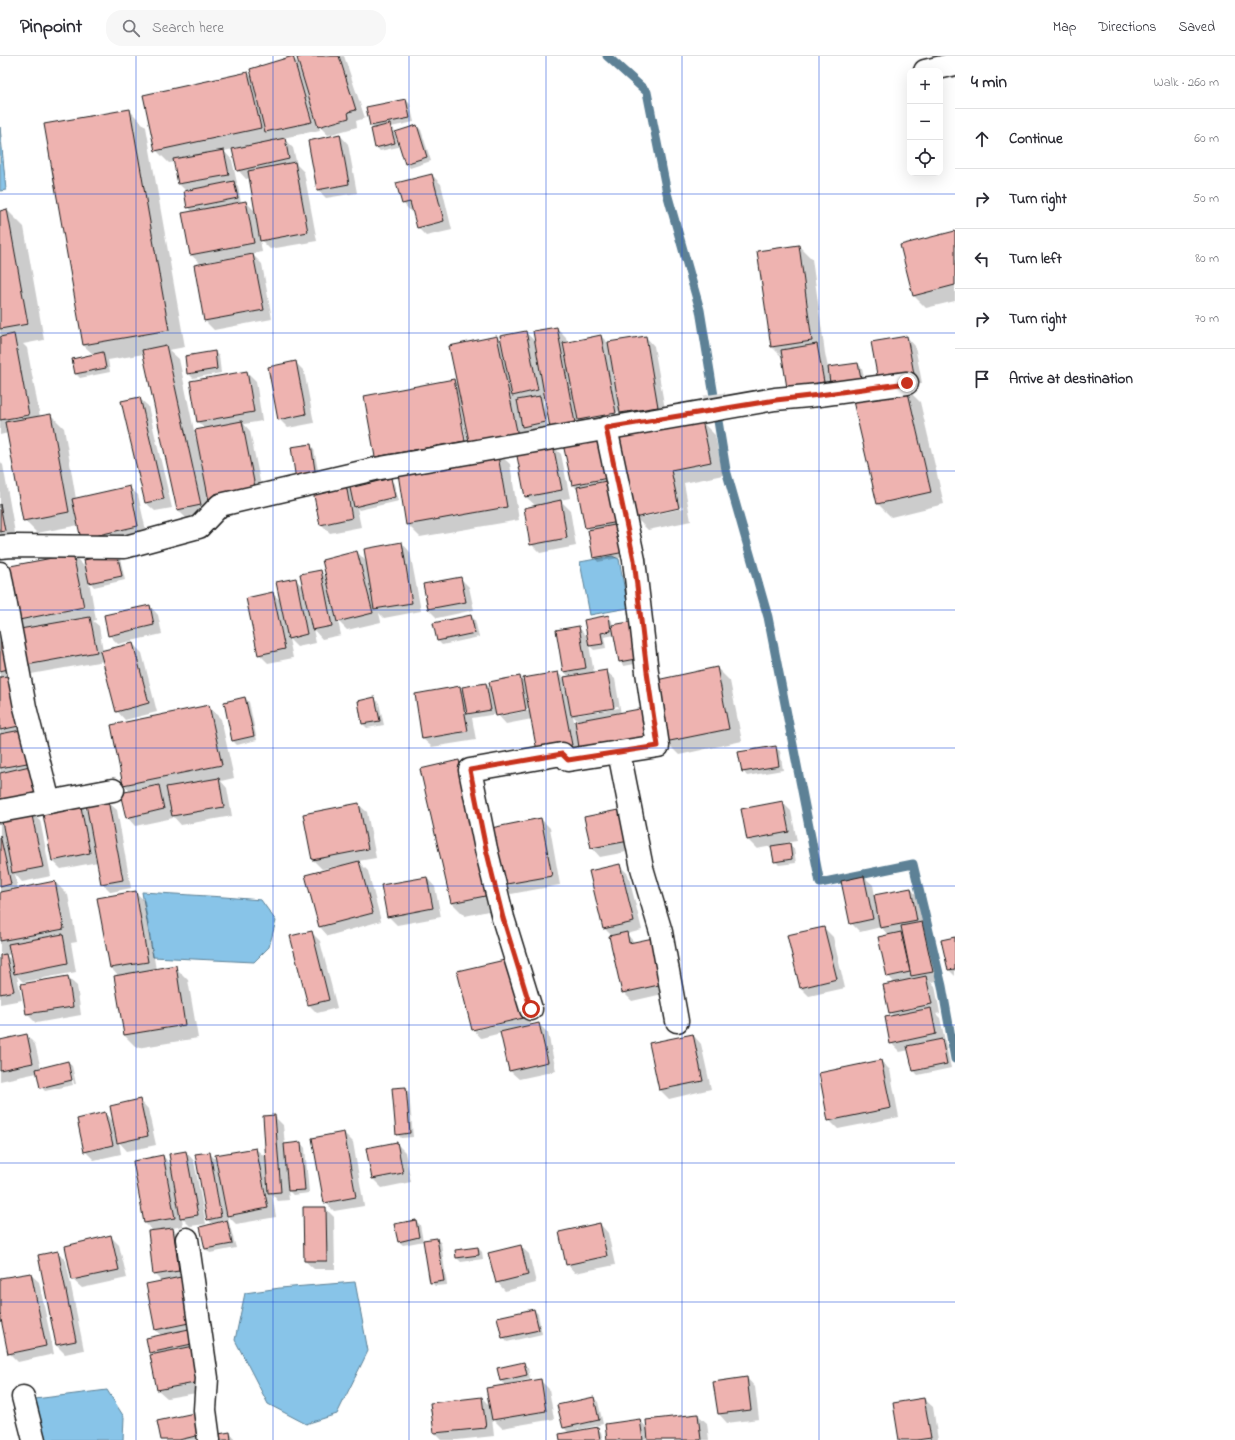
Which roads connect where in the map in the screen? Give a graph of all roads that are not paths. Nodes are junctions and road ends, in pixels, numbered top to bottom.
1 (955, 64) edge
2 (938, 68) edge
3 (907, 383) dead end
4 (606, 428) junction
5 (0, 547) edge
6 (0, 574) edge
7 (619, 752) junction
8 (113, 790) dead end
9 (49, 802) junction
10 (0, 811) edge
11 (531, 1009) dead end
12 (677, 1021) dead end
13 (187, 1239) dead end
14 (23, 1397) dead end
15 (34, 1440) edge
16 (209, 1440) edge

1 - 2 street
3 - 4 street
4 - 5 street
4 - 7 street
6 - 9 street
7 - 11 street
7 - 12 street
8 - 9 street
9 - 10 street
13 - 16 street
14 - 15 street

